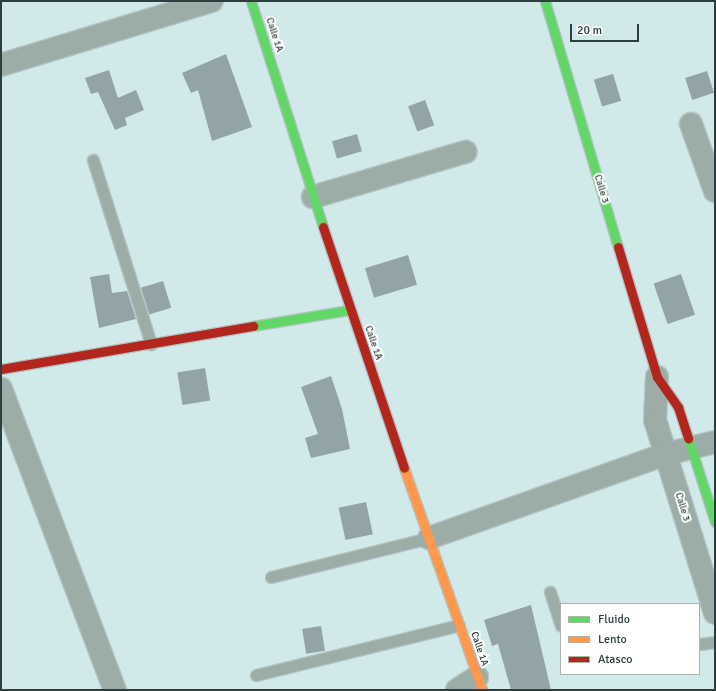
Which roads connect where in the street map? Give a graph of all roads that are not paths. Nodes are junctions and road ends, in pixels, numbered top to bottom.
1 (211, 1) edge
2 (251, 1) edge
3 (545, 1) edge
4 (1, 64) edge
5 (691, 124) dead end
6 (465, 152) dead end
7 (92, 160) dead end
8 (715, 191) edge
9 (314, 197) junction
10 (349, 310) junction
11 (151, 344) junction
12 (1, 369) edge
13 (657, 377) junction
14 (1, 389) edge
15 (715, 442) edge
16 (693, 446) junction
17 (666, 454) junction
18 (715, 522) edge
19 (429, 538) junction
20 (271, 576) dead end
21 (550, 592) dead end
22 (715, 613) edge
23 (560, 622) edge
24 (459, 625) junction
25 (715, 642) edge
26 (700, 644) edge
27 (256, 675) dead end
28 (479, 683) edge
29 (115, 690) edge
30 (457, 690) edge

1 - 4 street
2 - 9 street, Calle 1A
3 - 13 street, Calle 3
5 - 8 street
6 - 9 street
7 - 11 lane
9 - 10 street, Calle 1A
10 - 11 street
10 - 19 street, Calle 1A
11 - 12 street
13 - 16 street, Calle 3
13 - 17 street, Calle 3
14 - 29 street
15 - 16 street
16 - 17 street
16 - 18 street, Calle 3
17 - 19 street
17 - 22 street, Calle 3
19 - 20 lane
19 - 24 street, Calle 1A
21 - 23 lane
24 - 27 lane
24 - 28 street, Calle 1A
25 - 26 lane
28 - 30 street

